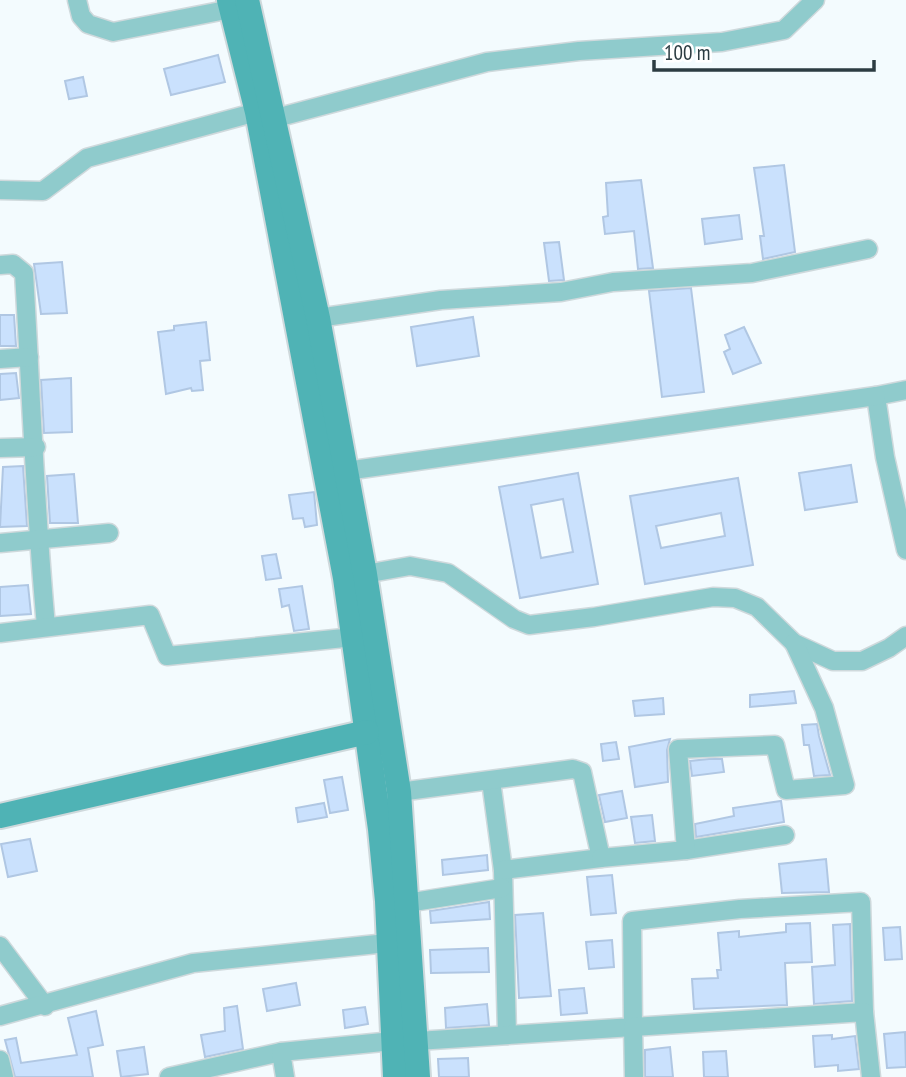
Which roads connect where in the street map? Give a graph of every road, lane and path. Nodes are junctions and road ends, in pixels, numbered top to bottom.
1 (76, 0) edge
2 (815, 0) edge
3 (236, 3) edge
4 (266, 115) junction
5 (0, 190) edge
6 (869, 249) dead end
7 (0, 265) edge
8 (318, 318) junction
9 (29, 357) junction
10 (0, 359) edge
11 (906, 390) edge
12 (876, 396) junction
13 (36, 447) junction
14 (0, 448) edge
15 (346, 471) junction
16 (109, 533) dead end
17 (38, 540) junction
18 (0, 543) edge
19 (906, 550) edge
20 (365, 574) junction
21 (46, 626) junction
22 (0, 633) edge
23 (906, 636) edge
24 (354, 637) junction
25 (794, 643) junction
26 (367, 732) junction
27 (491, 781) junction
28 (399, 792) junction
29 (0, 816) edge
30 (785, 835) dead end
31 (686, 849) junction
32 (601, 858) junction
33 (503, 870) junction
34 (502, 888) junction
35 (407, 903) junction
36 (387, 943) junction
37 (0, 946) edge
38 (45, 1006) junction
39 (864, 1012) junction
40 (0, 1016) edge
41 (633, 1027) junction
42 (507, 1035) junction
43 (405, 1041) junction
44 (281, 1052) junction
45 (0, 1060) edge
46 (4, 1077) edge
47 (169, 1077) edge
48 (285, 1077) edge
49 (395, 1077) edge
50 (418, 1077) edge
51 (634, 1077) edge
52 (871, 1077) edge

1 - 3 street
2 - 4 street
3 - 4 main road
4 - 5 street
4 - 8 main road
4 - 24 main road
6 - 8 street
7 - 9 street
8 - 15 main road
9 - 10 street
9 - 13 street
11 - 12 street
12 - 15 street
12 - 19 street
13 - 14 street
13 - 17 street
15 - 20 main road
16 - 17 street
17 - 18 street
17 - 21 street
20 - 25 street
20 - 28 main road
21 - 22 street
21 - 24 street
23 - 25 street
24 - 26 main road
25 - 31 street
26 - 29 main road
26 - 36 main road
27 - 28 street
27 - 32 street
27 - 33 street
28 - 35 main road
30 - 31 street
31 - 32 street
32 - 33 street
33 - 34 street
34 - 35 street
34 - 42 street
35 - 43 main road
36 - 38 street
36 - 43 main road
37 - 38 street
38 - 40 street
39 - 41 street
39 - 41 street
39 - 52 street
41 - 42 street
41 - 51 street
42 - 43 street
43 - 44 street
43 - 49 main road
43 - 50 main road
44 - 47 street
44 - 48 street
45 - 46 street

